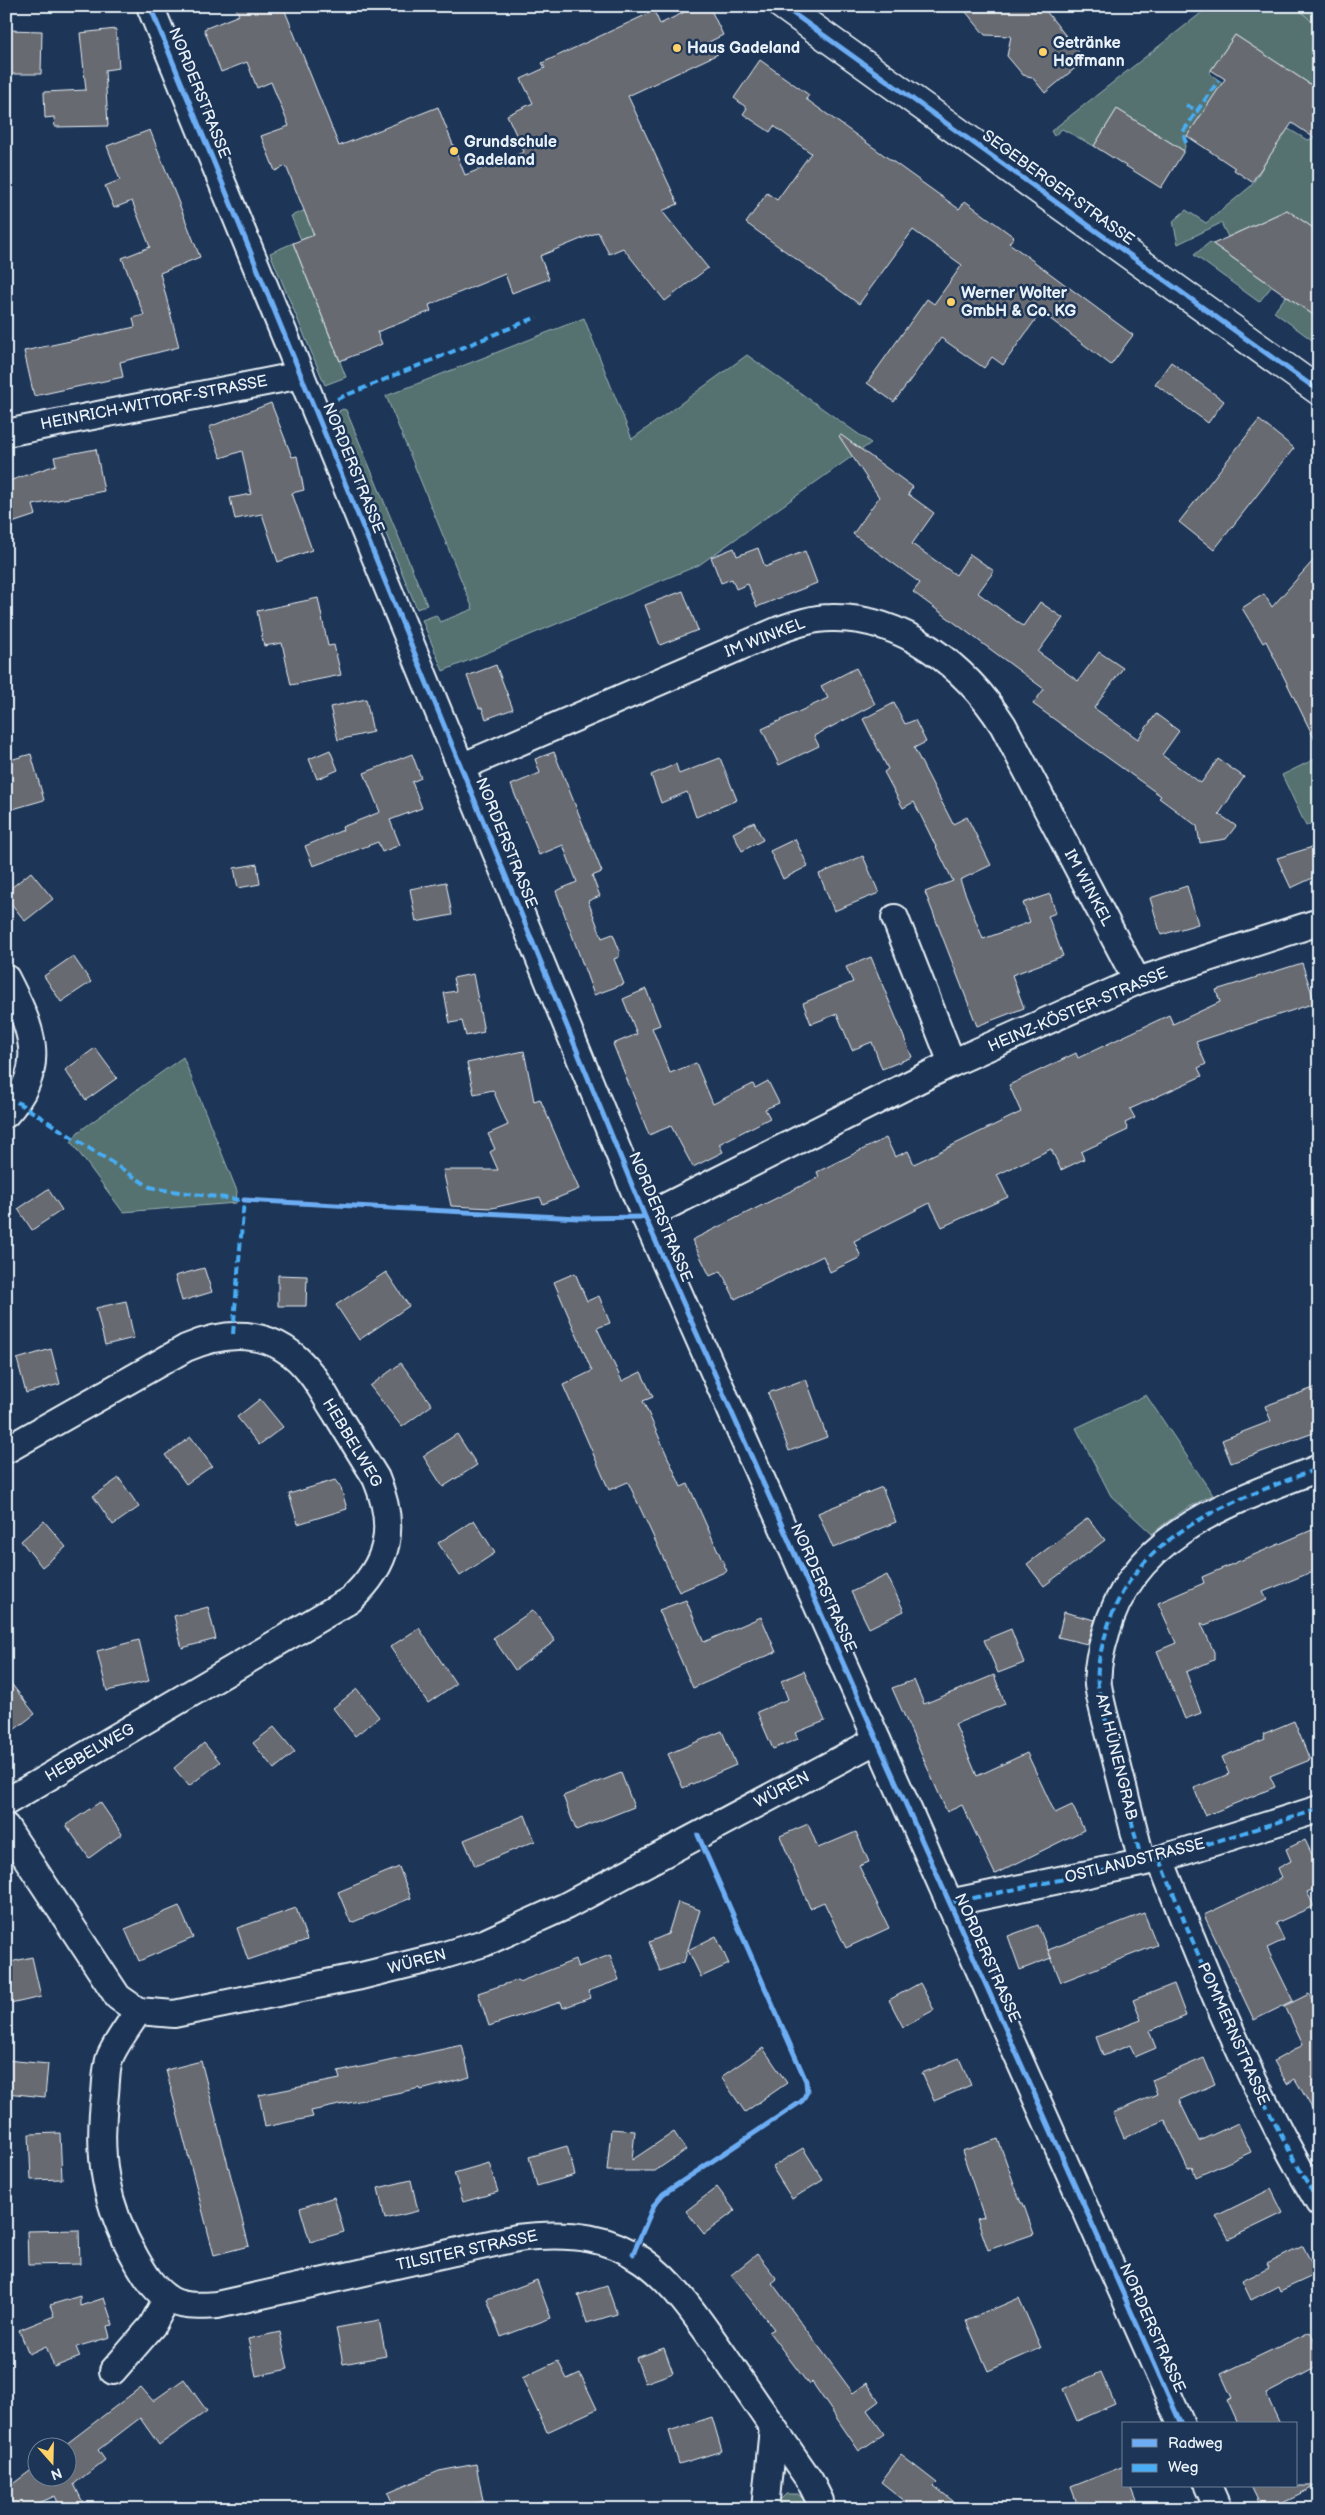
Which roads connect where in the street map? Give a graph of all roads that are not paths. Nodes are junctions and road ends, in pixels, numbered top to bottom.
1 (150, 6) edge
2 (783, 6) edge
3 (301, 376) junction
4 (1319, 391) edge
5 (6, 433) edge
6 (461, 767) junction
7 (895, 918) dead end
8 (1319, 922) edge
9 (6, 978) edge
10 (1137, 981) junction
11 (952, 1063) junction
12 (6, 1114) edge
13 (645, 1216) junction
14 (6, 1450) edge
15 (1319, 1468) edge
16 (877, 1740) junction
17 (6, 1802) edge
18 (1319, 1809) edge
19 (6, 1827) edge
20 (1151, 1860) junction
21 (949, 1903) junction
22 (138, 2011) junction
23 (1319, 2203) edge
24 (167, 2298) junction
25 (113, 2371) dead end
26 (1179, 2422) edge
27 (773, 2428) junction
28 (1209, 2488) edge
29 (766, 2509) edge
30 (819, 2509) edge
31 (1218, 2509) edge

1 - 3 street, NORDERSTRASSE
2 - 4 main road, SEGEBERGER STRASSE
3 - 5 street, HEINRICH-WITTORF-STRASSE
3 - 6 street, NORDERSTRASSE
6 - 10 street, IM WINKEL
6 - 13 street, NORDERSTRASSE
7 - 11 street
8 - 10 street, HEINZ-KÖSTER-STRASSE
9 - 12 street
10 - 11 street, HEINZ-KÖSTER-STRASSE
11 - 13 street, HEINZ-KÖSTER-STRASSE
13 - 16 street, NORDERSTRASSE
14 - 17 street, HEBBELWEG
15 - 20 street, AM HÜNENGRAB
16 - 21 street, NORDERSTRASSE
16 - 22 street, WÜREN
18 - 20 street, OSTLANDSTRASSE
19 - 22 street
20 - 21 street, OSTLANDSTRASSE
20 - 23 street, POMMERNSTRASSE
21 - 26 street, NORDERSTRASSE
22 - 24 street, TILSITER STRASSE
24 - 25 street
24 - 27 street, TILSITER STRASSE
27 - 29 street
27 - 30 street, TILSITER STRASSE
28 - 31 street

